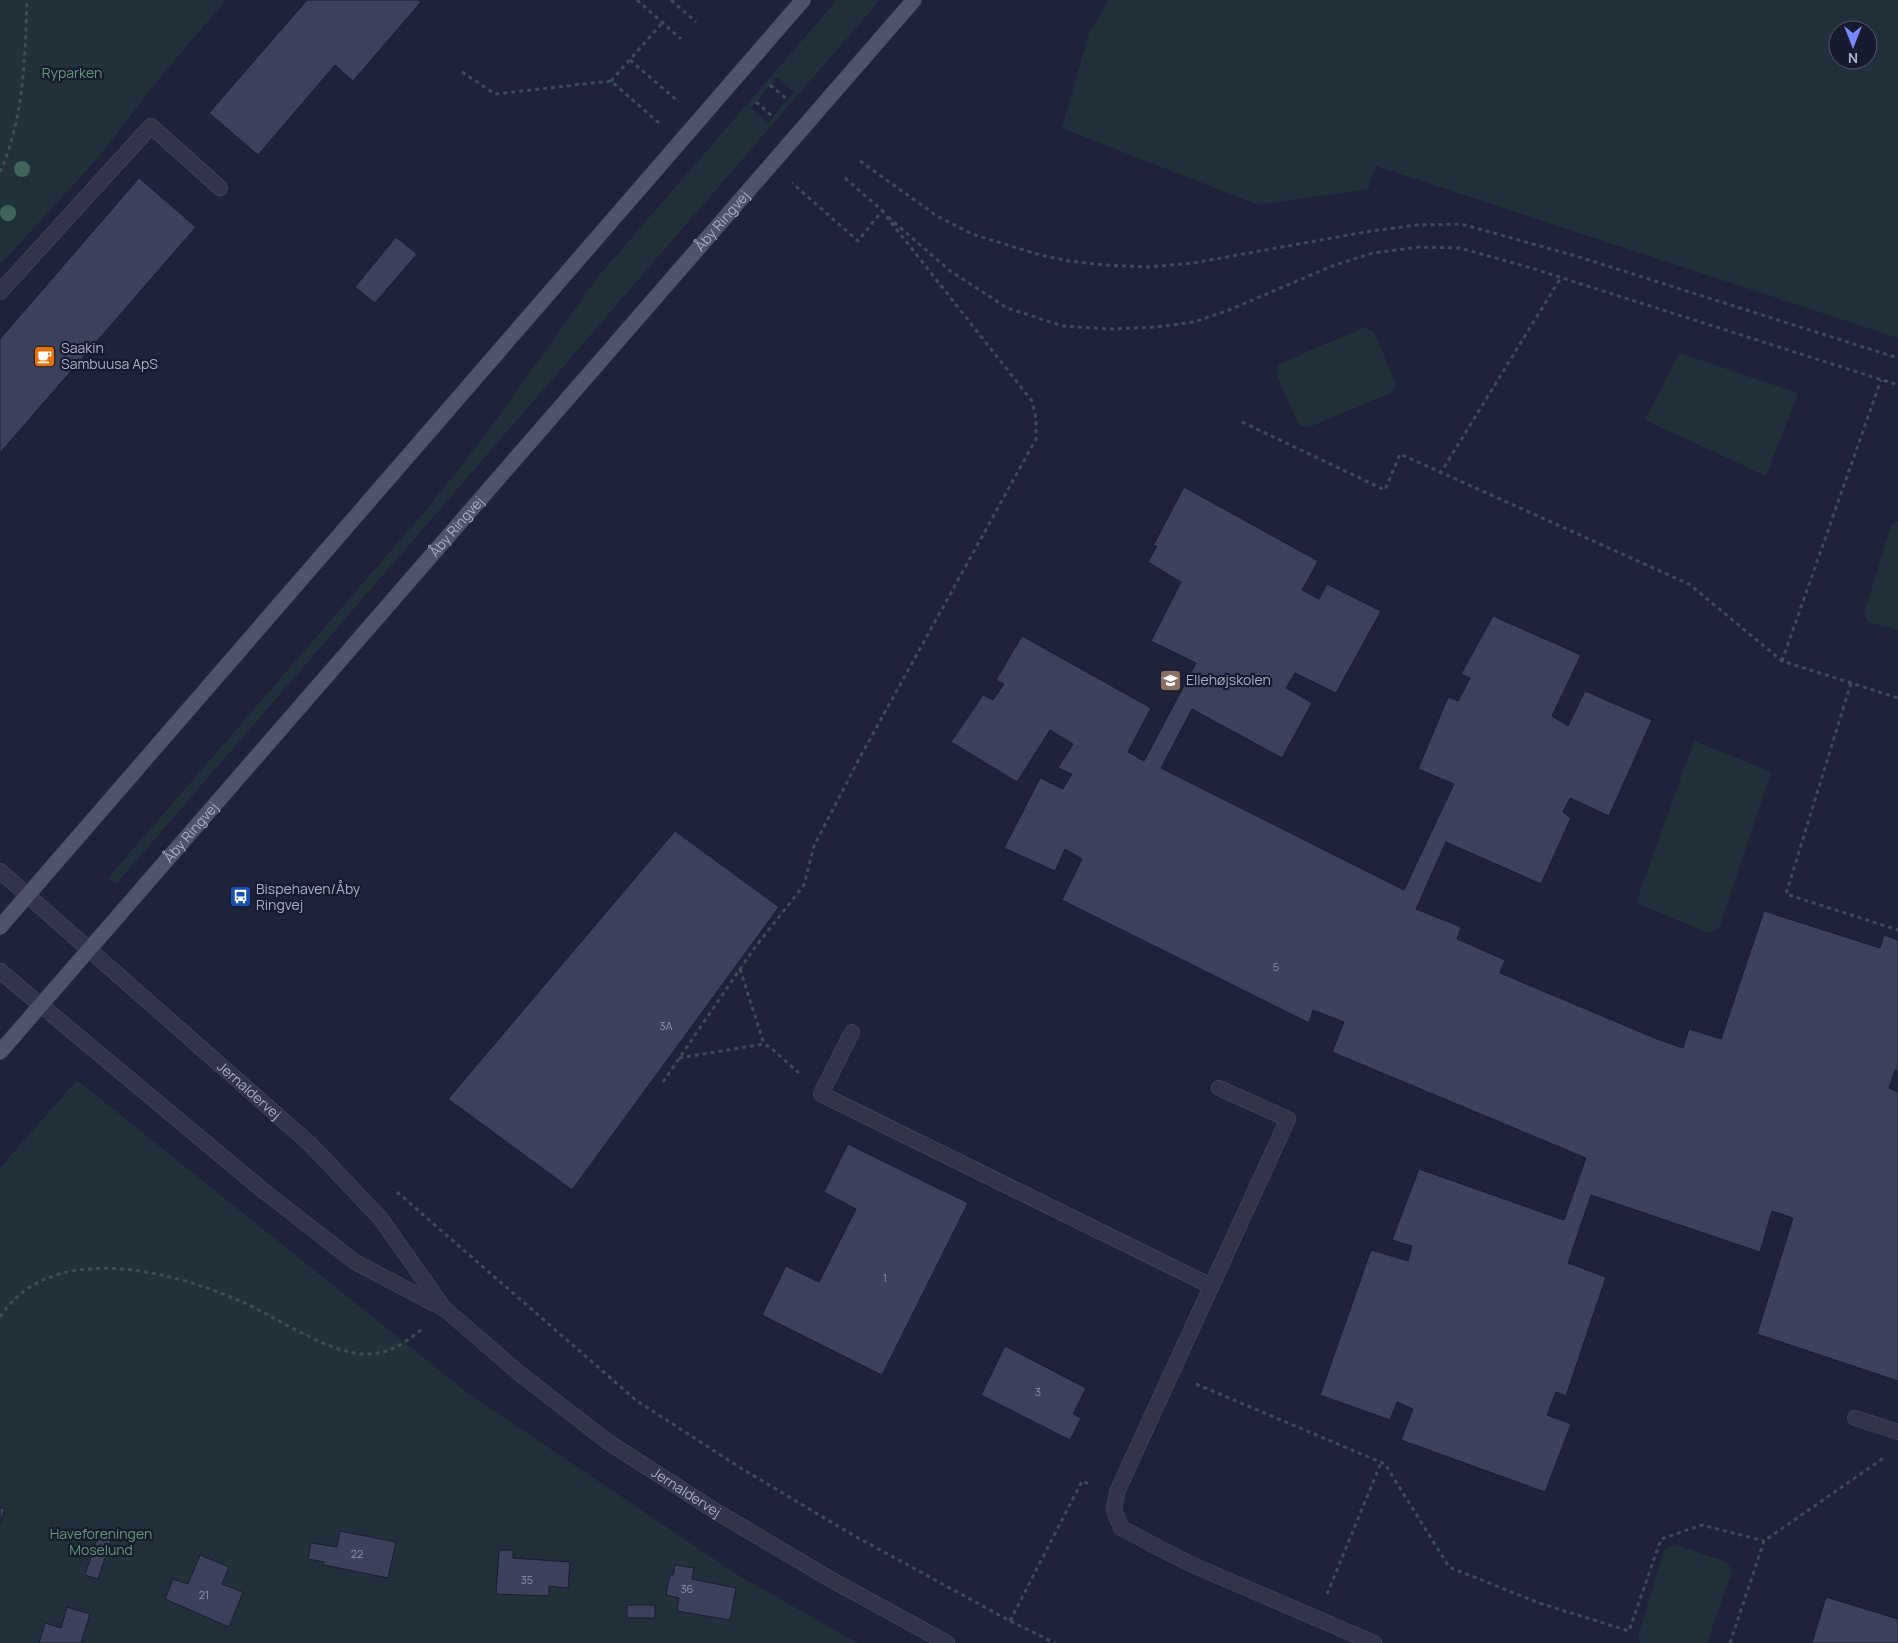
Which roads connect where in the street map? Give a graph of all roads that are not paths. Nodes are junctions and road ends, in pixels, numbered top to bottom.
1 (803, 0) edge
2 (914, 0) edge
3 (220, 188) dead end
4 (0, 292) edge
5 (0, 871) edge
6 (27, 896) junction
7 (0, 927) edge
8 (89, 950) junction
9 (0, 971) edge
10 (40, 1006) junction
11 (852, 1032) dead end
12 (0, 1052) edge
13 (1220, 1088) dead end
14 (1211, 1286) junction
15 (446, 1310) junction
16 (1855, 1418) dead end
17 (1898, 1432) edge
18 (947, 1643) edge
19 (1374, 1643) edge

1 - 6 main road
2 - 8 main road, Åby Ringvej
3 - 4 street
5 - 6 street, Jernaldervej
6 - 7 main road
6 - 8 street, Jernaldervej
8 - 10 main road, Åby Ringvej
8 - 15 street, Jernaldervej
9 - 10 street, Jernaldervej
10 - 12 main road, Åby Ringvej
10 - 15 street, Jernaldervej
11 - 14 street
13 - 14 street
14 - 19 street
15 - 18 street, Jernaldervej
16 - 17 street

